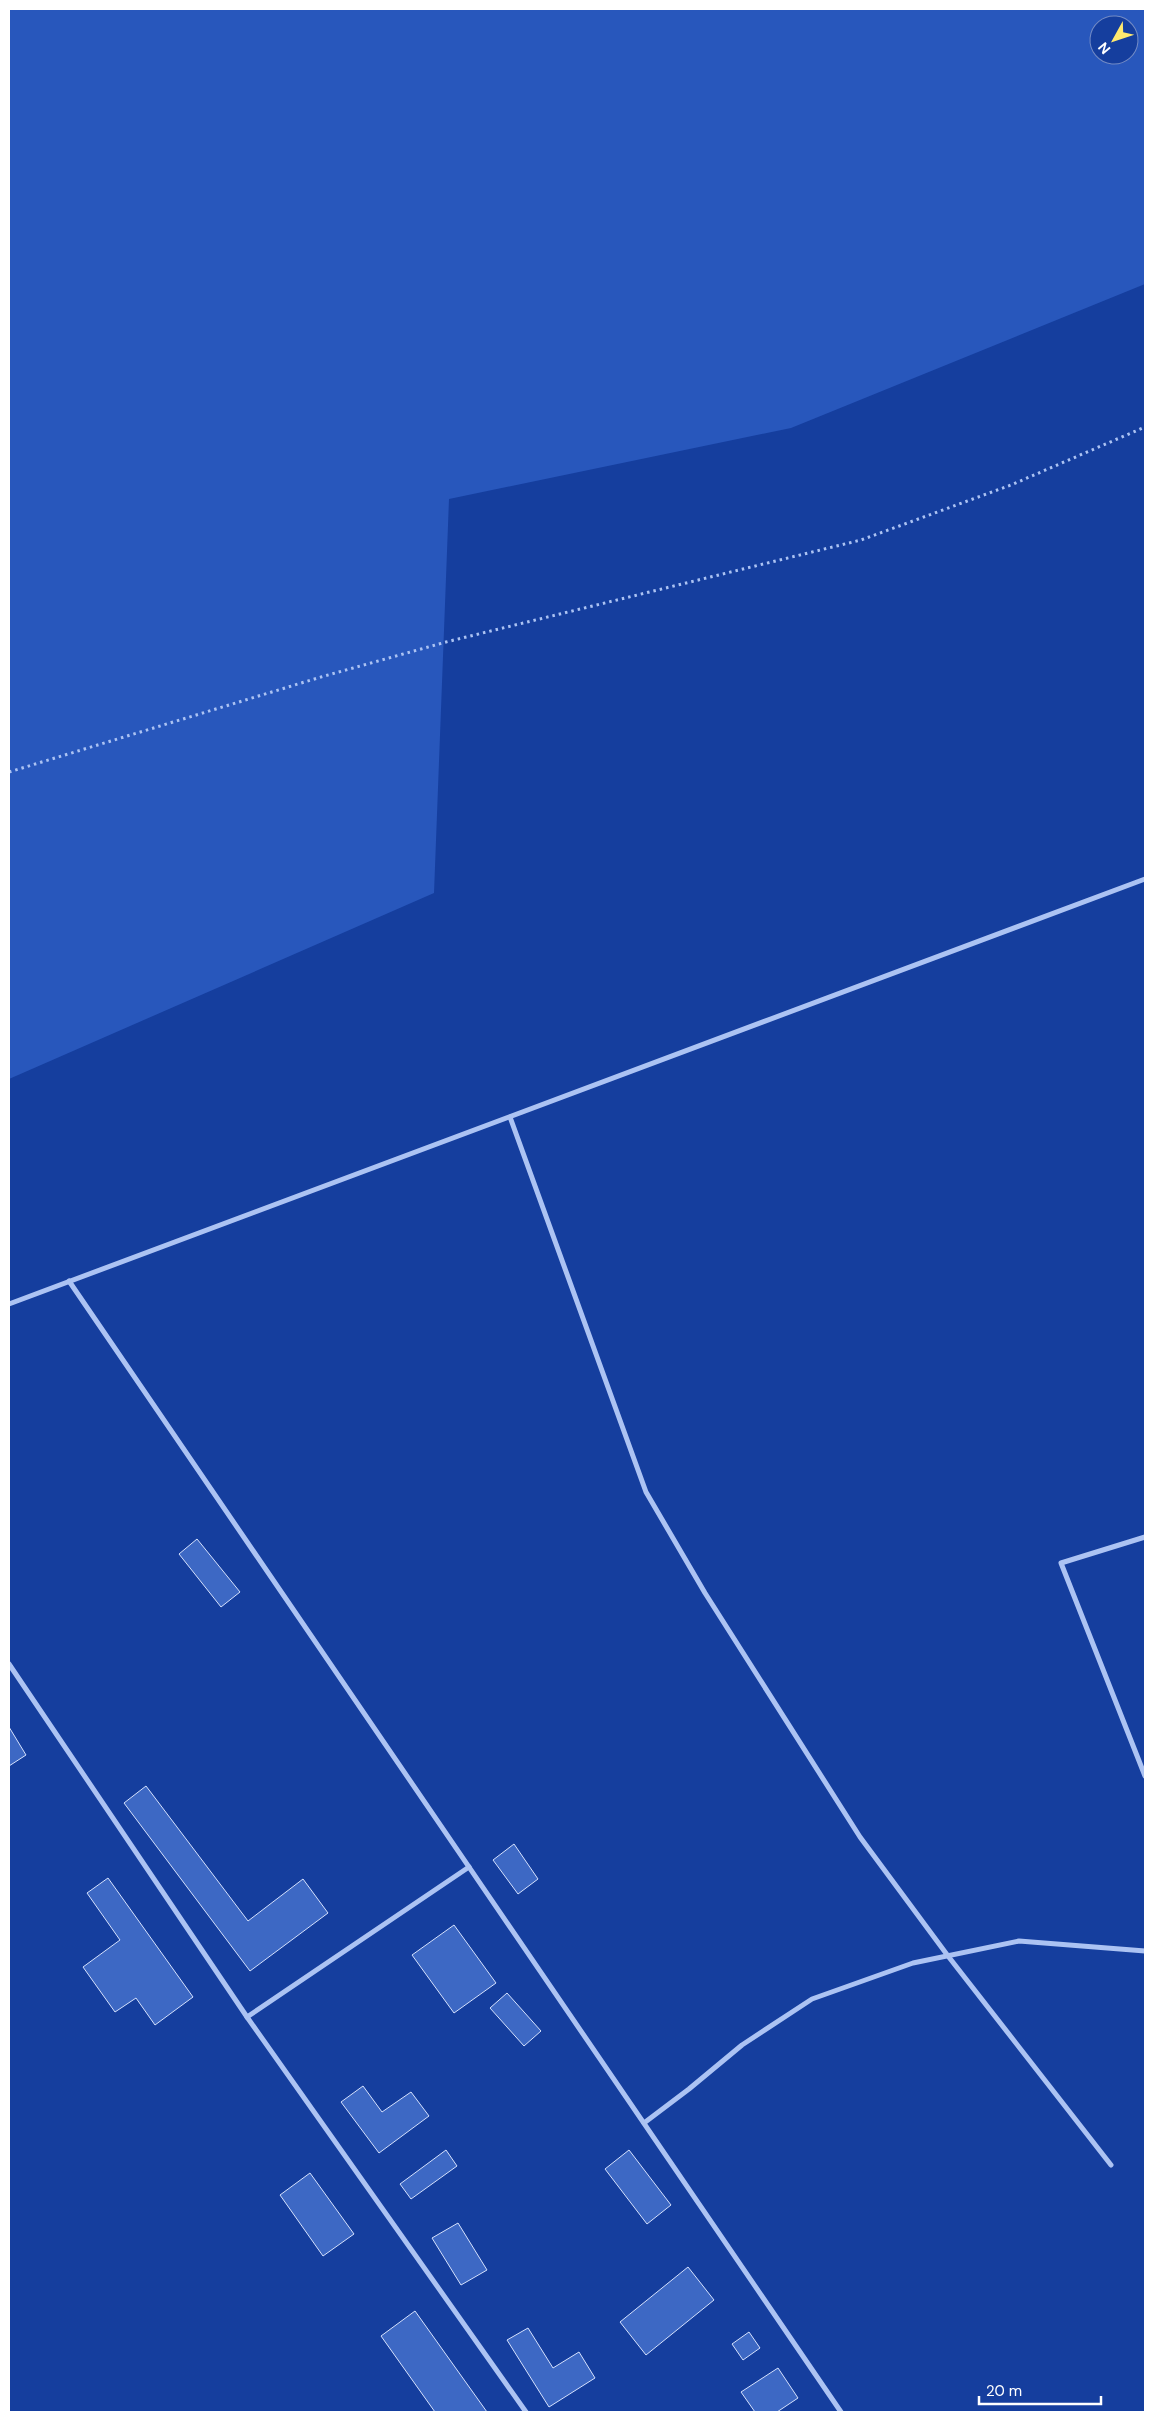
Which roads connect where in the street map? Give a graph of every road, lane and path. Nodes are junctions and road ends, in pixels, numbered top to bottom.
1 (1145, 427) edge
2 (9, 772) edge
3 (1145, 879) edge
4 (510, 1117) junction
5 (69, 1281) junction
6 (9, 1304) edge
7 (1145, 1537) edge
8 (9, 1664) edge
9 (1145, 1776) edge
10 (469, 1866) junction
11 (1145, 1951) edge
12 (948, 1956) junction
13 (246, 2017) junction
14 (644, 2122) junction
15 (1111, 2165) dead end
16 (526, 2412) edge
17 (841, 2412) edge

1 - 2 path
3 - 4 street
4 - 5 street
4 - 12 street
5 - 6 street
5 - 10 street
7 - 9 street
8 - 13 street
10 - 13 street
10 - 14 street
11 - 12 street
12 - 14 street
12 - 15 street
13 - 16 street
14 - 17 street

